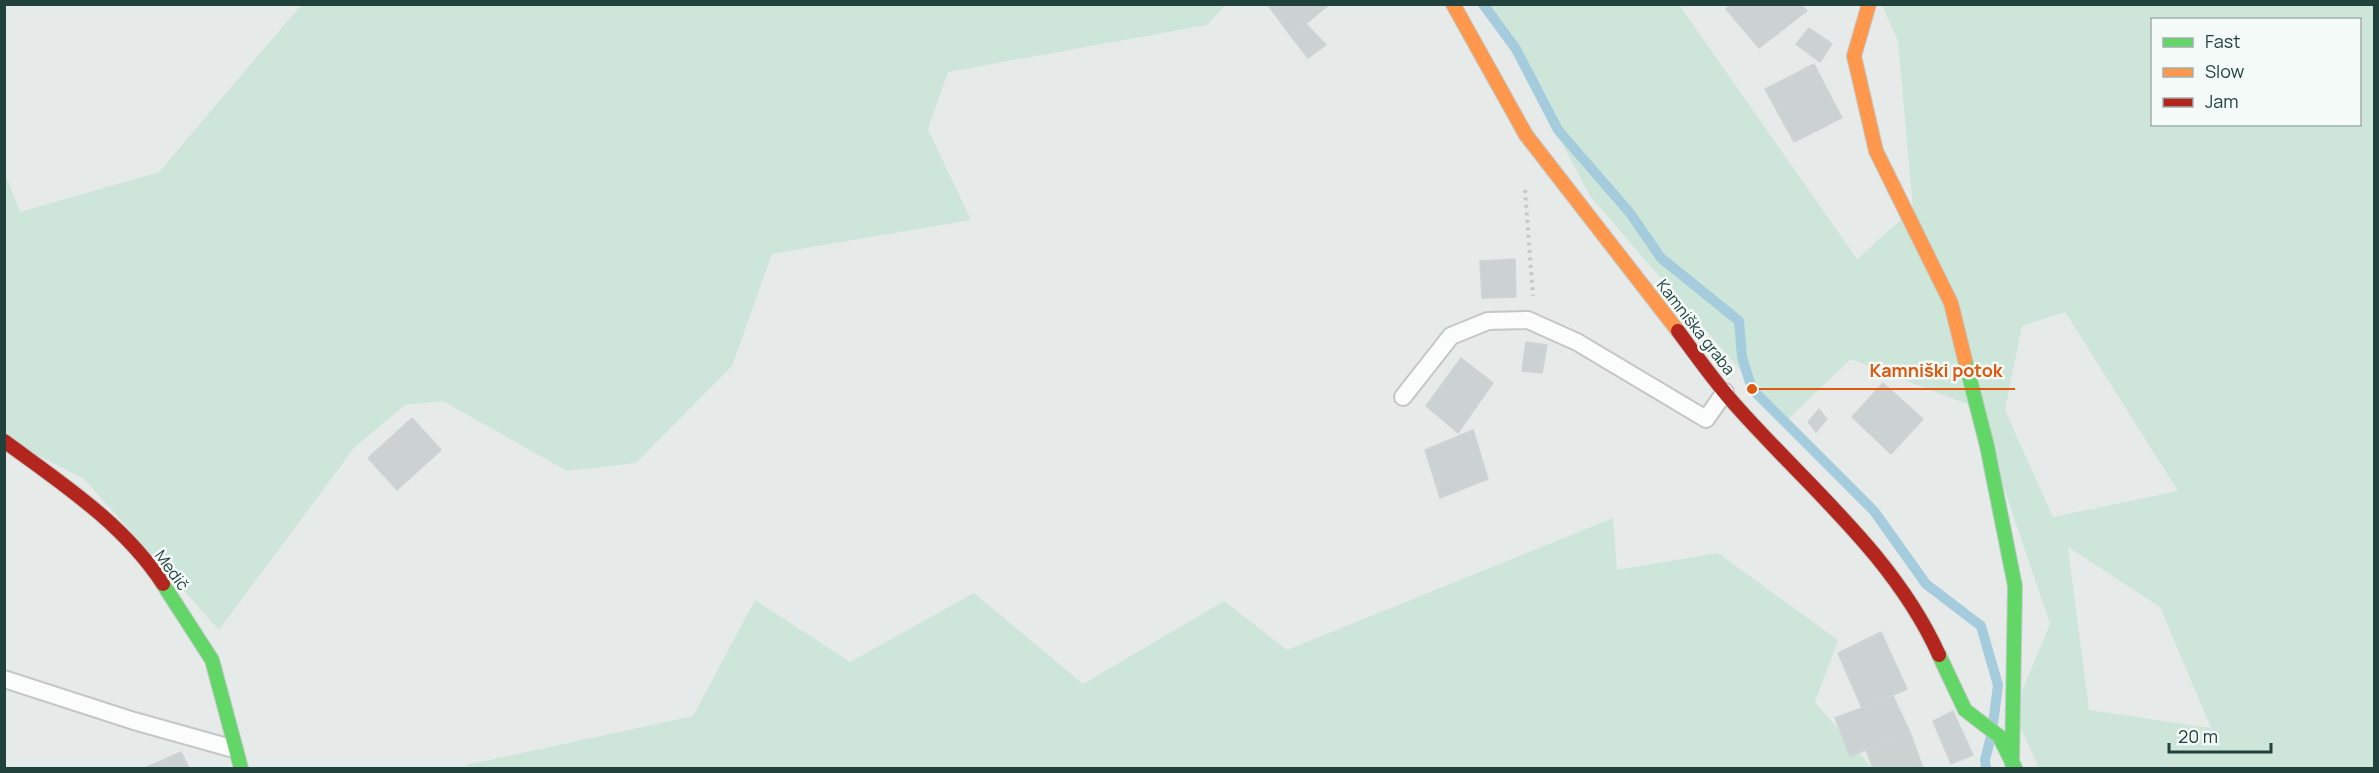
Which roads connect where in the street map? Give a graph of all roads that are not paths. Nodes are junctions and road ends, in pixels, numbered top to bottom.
1 (1453, 4) edge
2 (1869, 4) edge
3 (1725, 392) junction
4 (1403, 397) dead end
5 (4, 441) edge
6 (4, 679) edge
7 (234, 749) junction
8 (2013, 766) edge
9 (241, 768) edge

1 - 3 street, Kamniška graba
2 - 8 street
3 - 4 lane
3 - 8 street, Kamniška graba
5 - 7 street, Medič
6 - 7 lane
7 - 9 street, Medič

